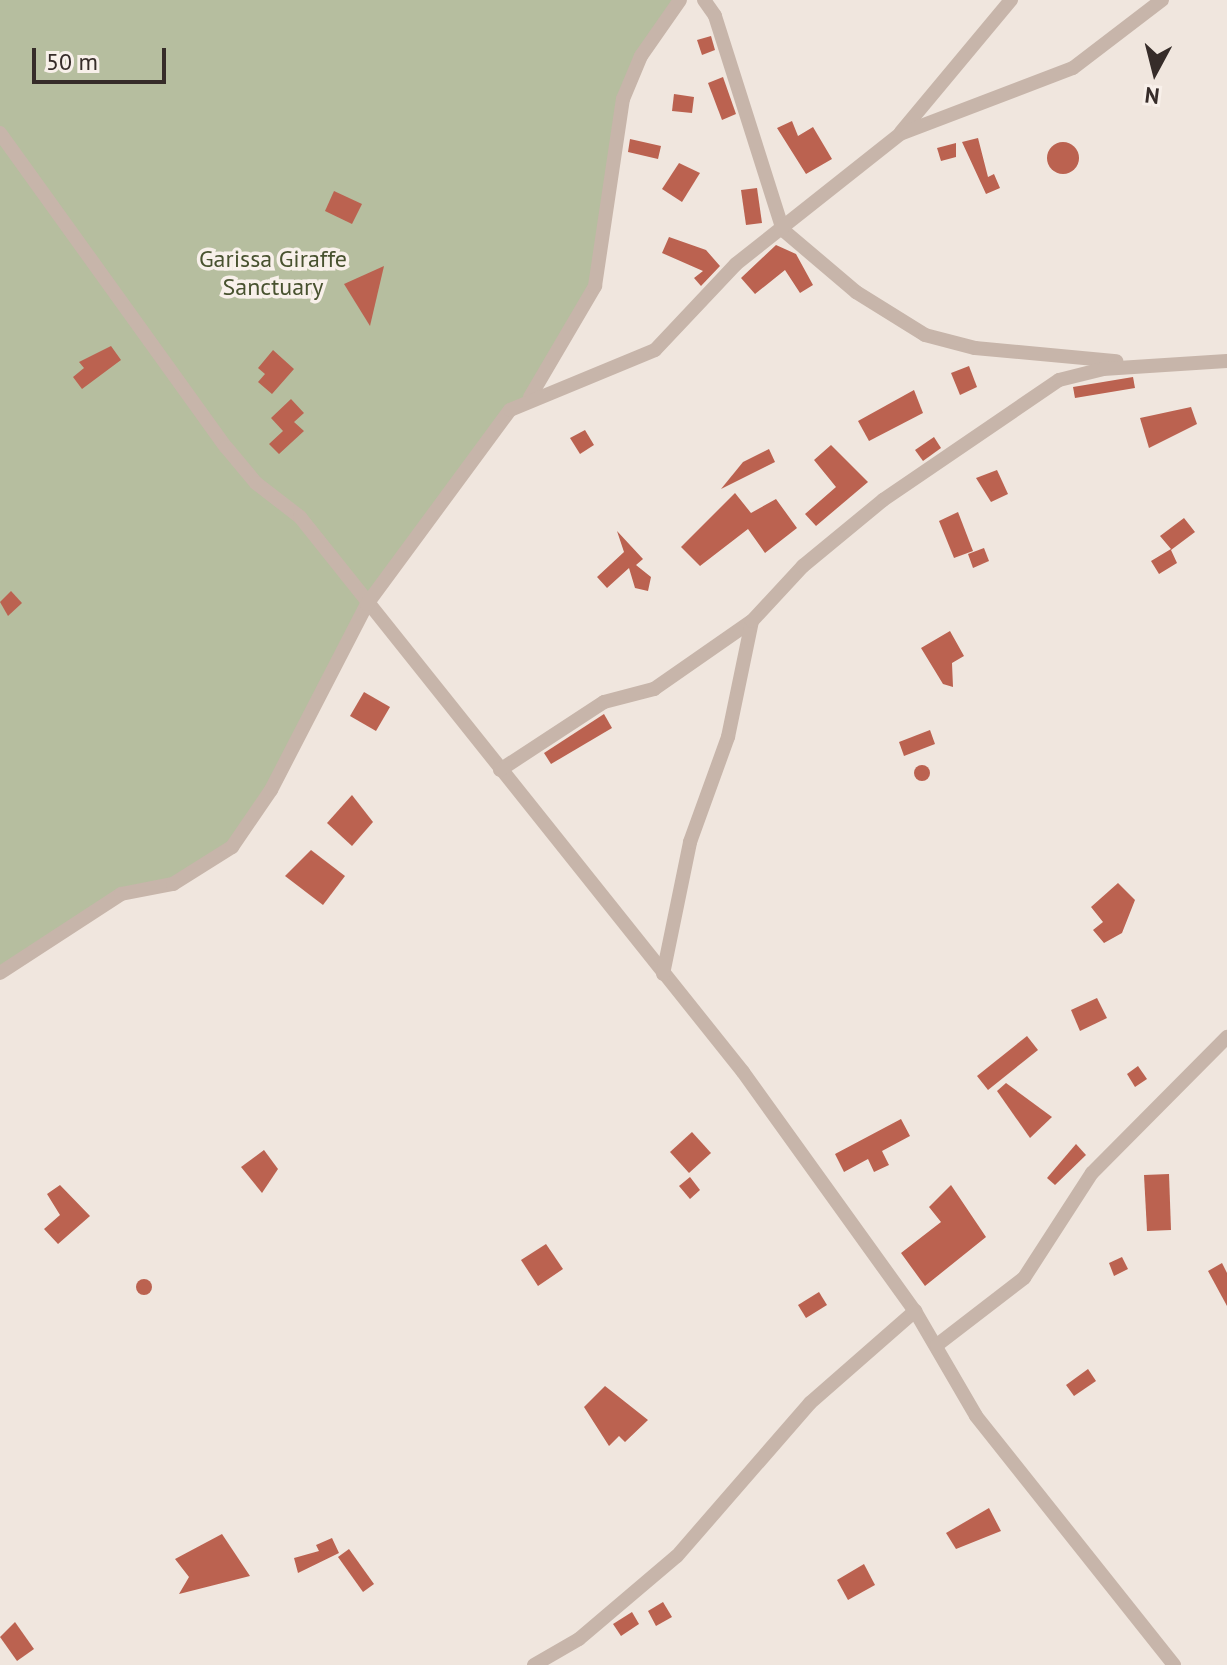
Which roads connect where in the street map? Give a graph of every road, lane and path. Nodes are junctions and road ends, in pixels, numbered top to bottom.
1 (680, 0) edge
2 (704, 0) edge
3 (1011, 0) edge
4 (1157, 3) edge
5 (0, 133) edge
6 (900, 134) junction
7 (783, 230) junction
8 (1227, 361) edge
9 (1144, 364) junction
10 (530, 397) junction
11 (367, 604) junction
12 (752, 621) junction
13 (500, 770) junction
14 (0, 973) edge
15 (663, 974) junction
16 (1227, 1037) edge
17 (915, 1311) junction
18 (937, 1345) junction
19 (534, 1665) edge
20 (1174, 1665) edge

1 - 10 street
2 - 7 street
3 - 6 street
4 - 6 street
5 - 11 street
6 - 7 street
7 - 9 street
7 - 10 street
8 - 9 street
9 - 12 street
10 - 11 street
11 - 13 street
11 - 14 street
12 - 13 street
12 - 15 street
13 - 15 street
15 - 17 street
16 - 18 street
17 - 18 street
17 - 19 street
18 - 20 street

